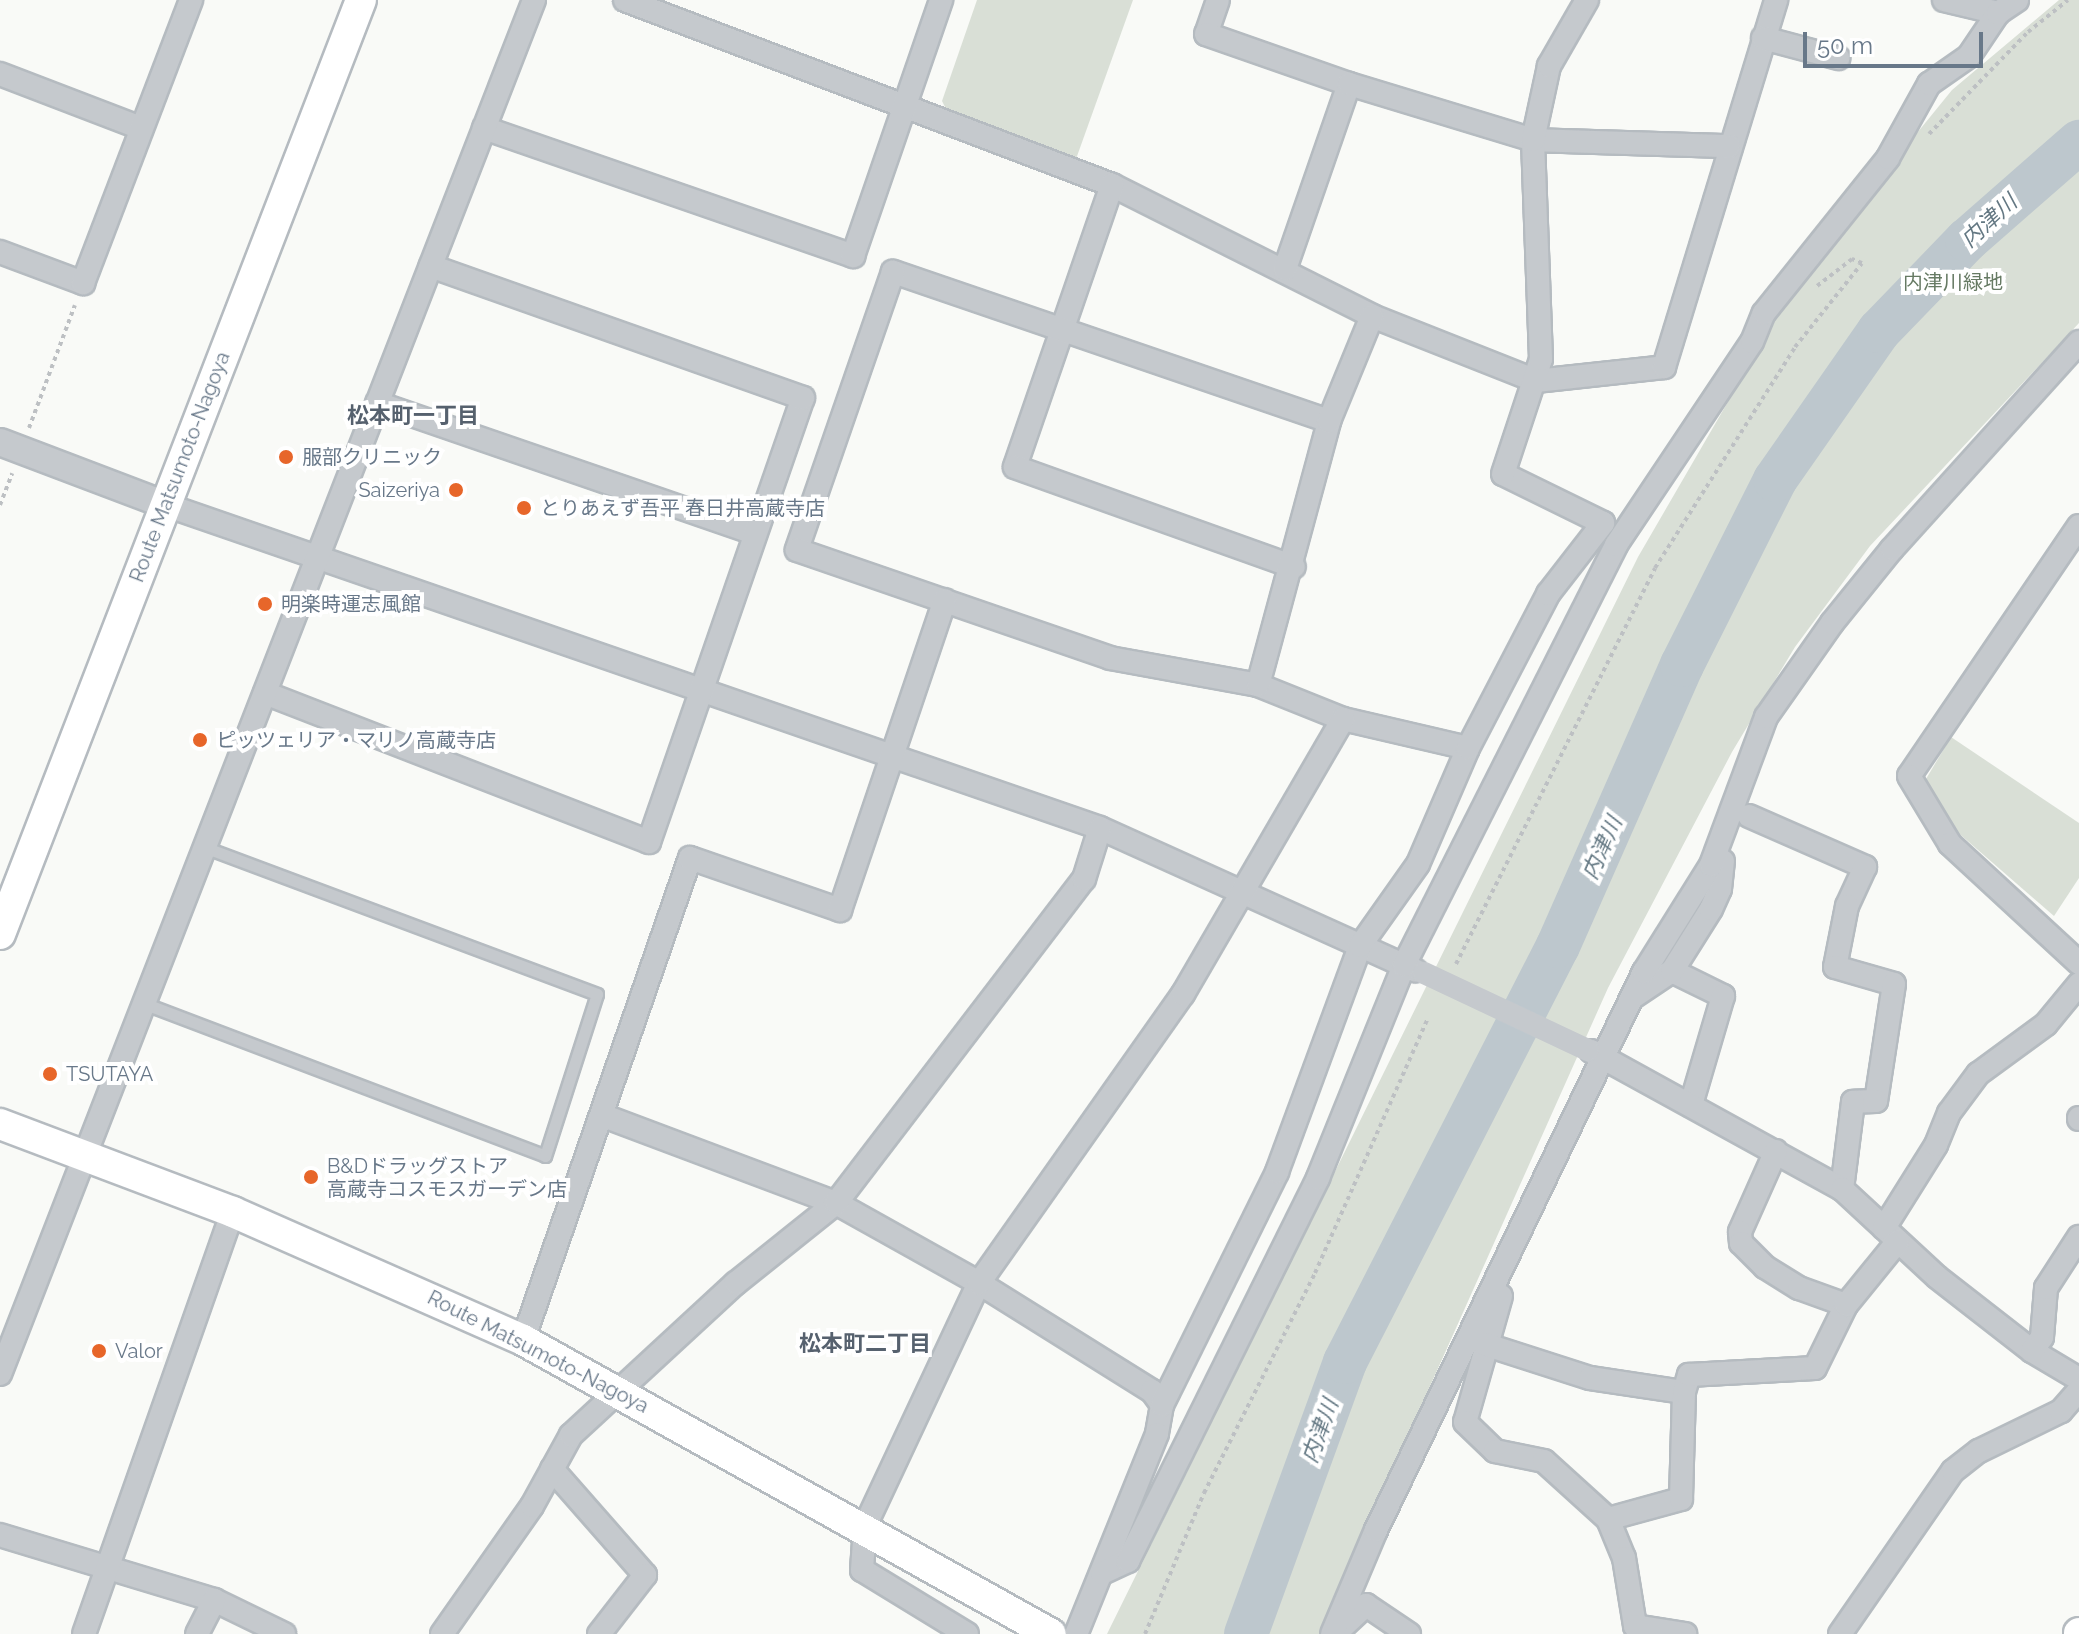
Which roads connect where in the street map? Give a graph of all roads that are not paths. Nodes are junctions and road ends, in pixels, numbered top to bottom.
1 (191, 0) edge
2 (361, 0) edge
3 (534, 0) edge
4 (625, 0) edge
5 (941, 0) edge
6 (1218, 0) edge
7 (1587, 0) edge
8 (1776, 0) edge
9 (1944, 0) edge
10 (2008, 6) edge
11 (1763, 38) junction
12 (1838, 58) dead end
13 (0, 74) edge
14 (1349, 84) junction
15 (905, 106) junction
16 (141, 128) junction
17 (484, 128) junction
18 (1533, 140) junction
19 (1729, 146) junction
20 (1112, 185) junction
21 (0, 252) edge
22 (431, 266) junction
23 (1285, 269) junction
24 (1372, 316) junction
25 (1063, 329) junction
26 (2079, 342) edge
27 (1536, 381) junction
28 (377, 403) junction
29 (1329, 421) junction
30 (10, 446) edge
31 (166, 505) junction
32 (2079, 526) edge
33 (754, 533) junction
34 (317, 558) junction
35 (1294, 567) junction
36 (945, 600) junction
37 (1258, 685) junction
38 (703, 691) junction
39 (265, 693) junction
40 (1343, 719) junction
41 (1468, 748) junction
42 (895, 755) junction
43 (1744, 779) junction
44 (1749, 816) junction
45 (1100, 828) junction
46 (204, 847) junction
47 (1717, 863) junction
48 (1240, 893) junction
49 (0, 934) edge
50 (1360, 946) junction
51 (2079, 963) edge
52 (1414, 969) junction
53 (1672, 971) junction
54 (2079, 984) edge
55 (1633, 997) junction
56 (142, 1003) junction
57 (1596, 1054) junction
58 (1691, 1105) junction
59 (604, 1116) junction
60 (0, 1124) edge
61 (1776, 1151) junction
62 (84, 1153) junction
63 (1842, 1189) junction
64 (836, 1203) junction
65 (233, 1212) junction
66 (1891, 1234) junction
67 (2079, 1237) edge
68 (1512, 1244) junction
69 (979, 1283) junction
70 (1846, 1305) junction
71 (523, 1340) junction
72 (1484, 1344) junction
73 (2032, 1351) junction
74 (0, 1374) edge
75 (2079, 1379) edge
76 (618, 1390) junction
77 (2079, 1390) edge
78 (1684, 1392) junction
79 (1162, 1405) junction
80 (552, 1469) junction
81 (1608, 1519) junction
82 (865, 1526) junction
83 (0, 1535) edge
84 (105, 1569) junction
85 (1102, 1573) junction
86 (214, 1600) junction
87 (1632, 1630) edge
88 (1332, 1633) edge
89 (84, 1634) edge
90 (197, 1634) edge
91 (284, 1634) edge
92 (442, 1634) edge
93 (599, 1634) edge
94 (967, 1634) edge
95 (1051, 1634) edge
96 (1076, 1634) edge
97 (1409, 1634) edge
98 (1685, 1634) edge
99 (1840, 1634) edge

1 - 16 street
2 - 31 main road, Route Matsumoto-Nagoya
3 - 17 street
4 - 15 street
5 - 15 street
6 - 14 street
7 - 18 street
8 - 11 street
9 - 10 street
10 - 52 street
11 - 12 street
11 - 19 street
13 - 16 street
14 - 18 street
14 - 23 street
15 - 17 street
15 - 20 street
16 - 21 street
17 - 22 street
18 - 19 street
18 - 27 street
19 - 27 street
20 - 23 street
20 - 25 street
22 - 28 street
22 - 33 street
23 - 24 street
24 - 27 street
24 - 29 street
25 - 29 street
25 - 35 street
25 - 36 street
26 - 43 street
27 - 41 street
28 - 33 street
28 - 34 street
29 - 35 street
30 - 31 street
31 - 34 street
31 - 49 main road, Route Matsumoto-Nagoya
32 - 51 street
33 - 38 street
34 - 38 street
34 - 39 street
35 - 37 street
36 - 37 street
36 - 42 street
37 - 40 street
38 - 39 street
38 - 42 street
39 - 46 street
40 - 41 street
40 - 48 street
41 - 50 street
42 - 45 street
42 - 59 street
43 - 44 street
43 - 47 street
44 - 47 street
44 - 63 street
45 - 48 street
45 - 64 street
46 - 56 street
46 - 56 lane
47 - 53 street
47 - 55 street
48 - 50 street
48 - 69 street
50 - 52 street
50 - 79 street
52 - 57 street, bridge
52 - 85 street
53 - 55 street
53 - 58 street
54 - 66 street
55 - 57 street
56 - 62 street
57 - 58 street
57 - 68 street
58 - 61 street
59 - 64 street
59 - 71 street
60 - 62 main road, Route Matsumoto-Nagoya
61 - 63 street
61 - 70 street
62 - 65 main road, Route Matsumoto-Nagoya
62 - 74 street
63 - 66 street
64 - 69 street
64 - 76 street
65 - 71 main road, Route Matsumoto-Nagoya
65 - 84 street
66 - 70 street
66 - 73 street
67 - 73 street
68 - 72 street
68 - 88 street
69 - 79 street
69 - 82 street
70 - 78 street
71 - 76 main road, Route Matsumoto-Nagoya
72 - 78 street
72 - 81 street
73 - 75 street
76 - 80 street
76 - 82 main road, Route Matsumoto-Nagoya
77 - 99 street
78 - 81 street
79 - 85 street
80 - 92 street
80 - 93 street
81 - 87 street
82 - 94 street
82 - 95 main road, Route Matsumoto-Nagoya
83 - 84 street
84 - 86 street
84 - 89 street
85 - 96 street
86 - 90 street
86 - 91 street
87 - 98 street
88 - 97 street

